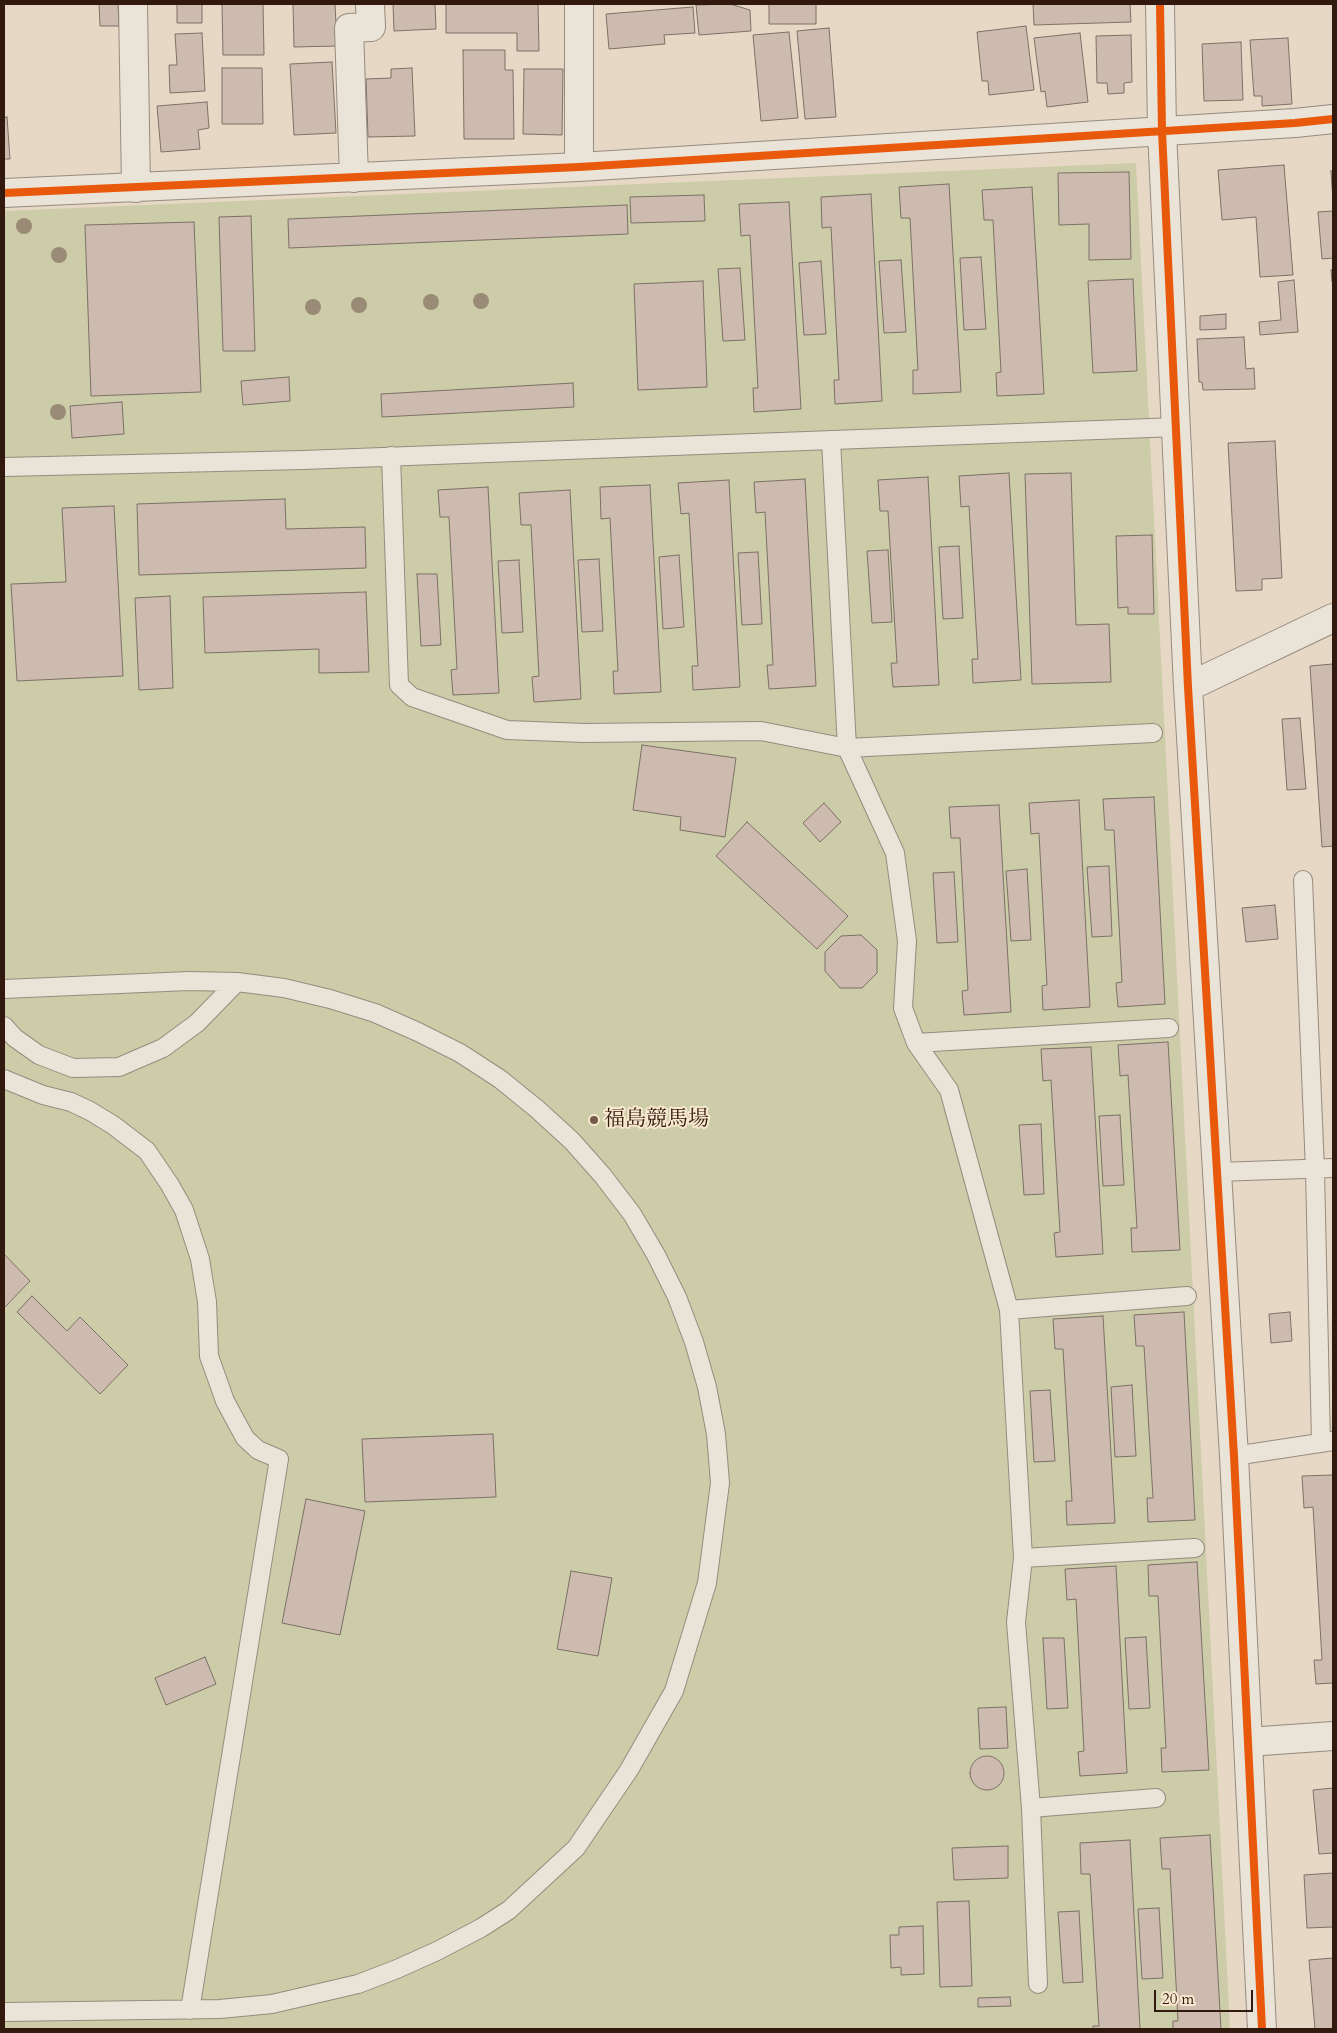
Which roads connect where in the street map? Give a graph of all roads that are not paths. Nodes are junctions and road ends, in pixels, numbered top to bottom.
1 (133, 4) edge
2 (370, 4) edge
3 (579, 4) edge
4 (1160, 4) edge
5 (1333, 119) edge
6 (1162, 131) junction
7 (579, 168) junction
8 (354, 178) junction
9 (136, 188) junction
10 (4, 193) edge
11 (1177, 427) junction
12 (831, 440) junction
13 (391, 456) junction
14 (4, 463) edge
15 (4, 467) edge
16 (1333, 618) edge
17 (1188, 687) junction
18 (1154, 733) dead end
19 (847, 748) junction
20 (1304, 880) dead end
21 (237, 982) junction
22 (4, 989) edge
23 (4, 1026) edge
24 (1169, 1028) dead end
25 (916, 1043) junction
26 (4, 1079) edge
27 (1333, 1168) edge
28 (1315, 1170) junction
29 (1217, 1172) junction
30 (1187, 1296) dead end
31 (1009, 1310) junction
32 (1327, 1442) edge
33 (1234, 1456) junction
34 (1195, 1548) dead end
35 (1023, 1558) junction
36 (1333, 1736) edge
37 (1248, 1742) junction
38 (1156, 1798) dead end
39 (1031, 1808) junction
40 (1038, 1984) dead end
41 (190, 2010) junction
42 (4, 2012) edge
43 (1262, 2029) edge

1 - 9 street
2 - 8 street
3 - 7 street
4 - 6 street
5 - 6 street
6 - 7 street
6 - 11 street
7 - 8 street
8 - 9 street
9 - 10 street
11 - 12 lane
11 - 17 street
12 - 13 lane
12 - 19 lane
13 - 15 lane
13 - 19 lane
14 - 15 lane
16 - 17 street
17 - 29 street
18 - 19 lane
19 - 25 lane
20 - 28 lane
21 - 22 lane
21 - 23 lane
21 - 41 lane
24 - 25 lane
25 - 31 lane
26 - 41 lane
27 - 28 lane
28 - 29 lane
28 - 32 lane
29 - 33 street
30 - 31 lane
31 - 35 lane
32 - 33 lane
33 - 37 street
34 - 35 lane
35 - 39 lane
36 - 37 street
37 - 43 street
38 - 39 lane
39 - 40 lane
41 - 42 lane

